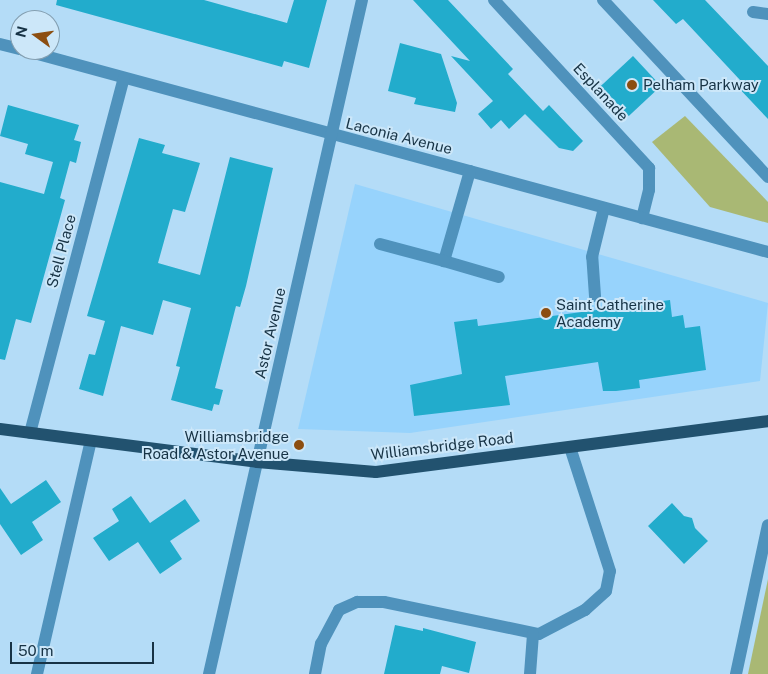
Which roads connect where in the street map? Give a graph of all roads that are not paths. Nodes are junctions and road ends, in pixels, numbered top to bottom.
1 (362, 0) edge
2 (494, 0) edge
3 (610, 2) edge
4 (753, 12) dead end
5 (768, 14) edge
6 (58, 60) edge
7 (124, 78) junction
8 (332, 136) junction
9 (470, 171) junction
10 (768, 177) edge
11 (604, 208) junction
12 (642, 218) junction
13 (380, 244) dead end
14 (768, 252) edge
15 (444, 261) junction
16 (500, 277) dead end
17 (595, 296) dead end
18 (768, 420) edge
19 (0, 429) edge
20 (30, 433) junction
21 (91, 441) junction
22 (570, 447) junction
23 (257, 462) junction
24 (768, 525) edge
25 (533, 634) junction
26 (37, 674) edge
27 (209, 674) edge
28 (315, 674) edge
29 (530, 674) edge
30 (736, 674) edge

1 - 8 street, Astor Avenue
2 - 12 street, Esplanade
3 - 10 street
4 - 5 street
6 - 7 street, Laconia Avenue
7 - 8 street, Laconia Avenue
7 - 20 street, Stell Place
8 - 9 street, Laconia Avenue
8 - 23 street, Astor Avenue
9 - 11 street, Laconia Avenue
9 - 15 street
11 - 12 street, Laconia Avenue
11 - 17 street
12 - 14 street, Laconia Avenue
13 - 15 street
15 - 16 street
18 - 22 main road, Williamsbridge Road
19 - 20 main road, Williamsbridge Road
20 - 21 main road, Williamsbridge Road
21 - 23 main road, Williamsbridge Road
21 - 26 street
22 - 23 main road, Williamsbridge Road
22 - 25 street
23 - 27 street, Astor Avenue
24 - 30 street
25 - 28 street
25 - 29 street

